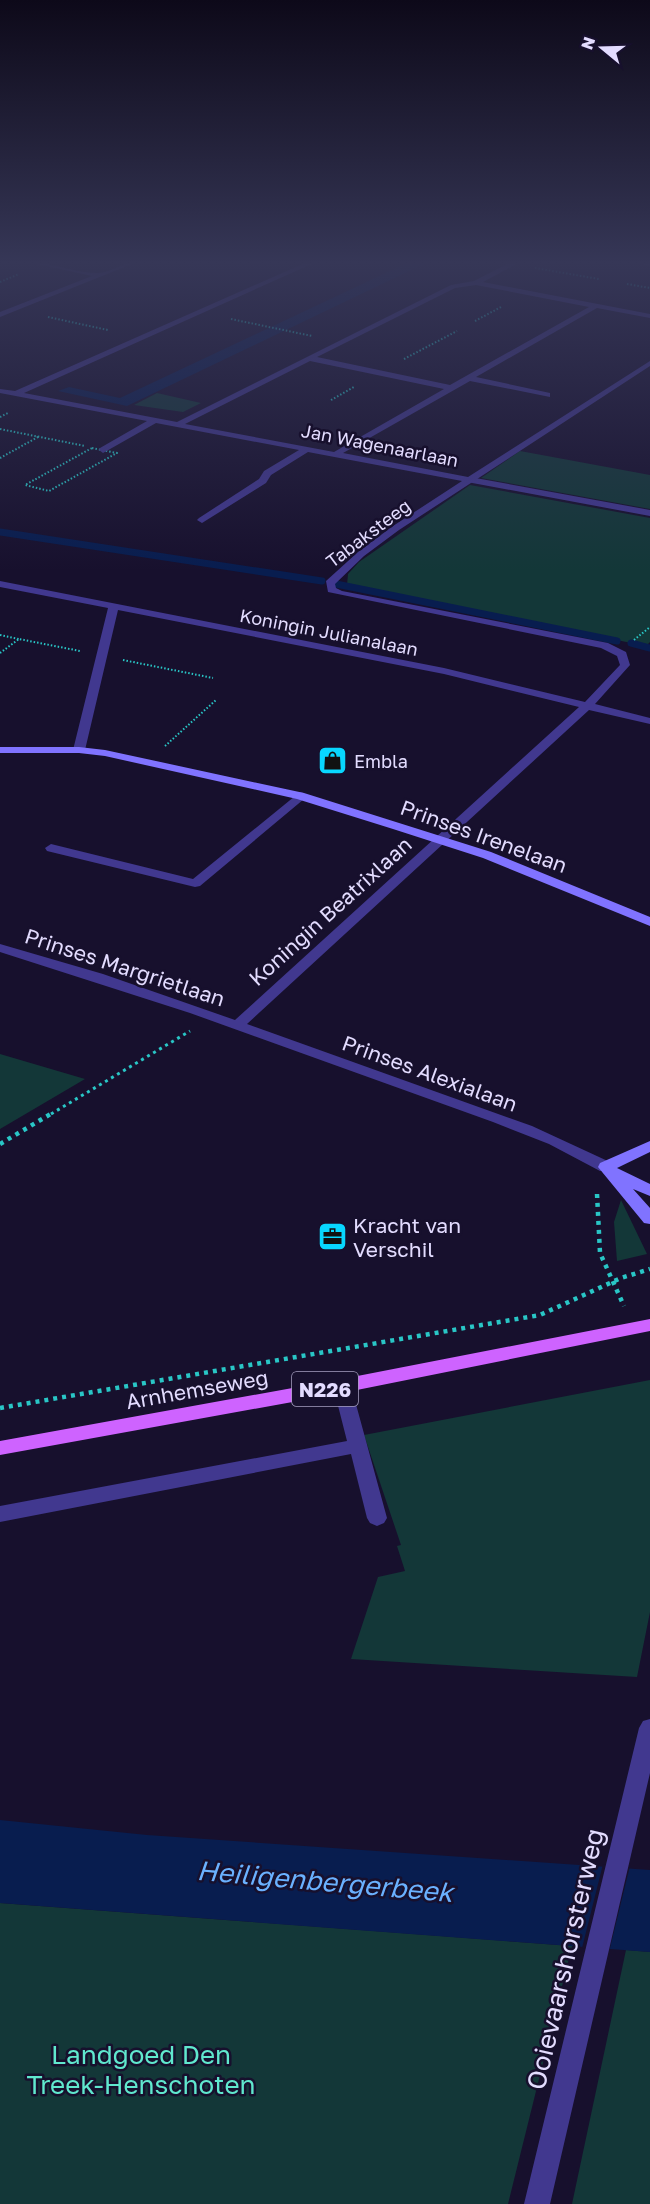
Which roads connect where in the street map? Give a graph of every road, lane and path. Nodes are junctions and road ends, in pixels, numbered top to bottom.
1 (81, 365) edge
2 (295, 365) edge
3 (341, 365) edge
4 (492, 365) edge
5 (647, 365) edge
6 (469, 378) junction
7 (451, 388) junction
8 (0, 391) edge
9 (16, 394) junction
10 (547, 395) dead end
11 (157, 419) junction
12 (180, 423) junction
13 (0, 429) edge
14 (38, 437) junction
15 (92, 448) junction
16 (308, 448) junction
17 (103, 450) junction
18 (337, 453) junction
19 (0, 458) edge
20 (470, 480) junction
21 (650, 513) edge
22 (202, 520) dead end
23 (0, 584) edge
24 (114, 606) junction
25 (0, 635) edge
26 (19, 639) dead end
27 (216, 700) dead end
28 (586, 706) junction
29 (650, 721) edge
30 (0, 750) edge
31 (79, 750) junction
32 (146, 763) junction
33 (300, 796) junction
34 (439, 839) junction
35 (51, 848) dead end
36 (650, 922) edge
37 (0, 948) edge
38 (209, 1016) junction
39 (236, 1026) junction
40 (0, 1144) edge
41 (650, 1146) edge
42 (606, 1167) junction
43 (650, 1191) edge
44 (650, 1219) edge
45 (650, 1269) edge
46 (611, 1282) junction
47 (643, 1327) edge
48 (342, 1386) junction
49 (0, 1408) edge
50 (357, 1446) junction
51 (0, 1448) edge
52 (0, 1514) edge
53 (378, 1518) dead end
54 (650, 1728) edge
55 (537, 2204) edge

1 - 9 street
2 - 12 street
3 - 7 street
4 - 6 street
5 - 20 street, Tabaksteeg
6 - 7 street
6 - 10 street
7 - 18 street
8 - 9 street, Jan Wagenaarlaan
9 - 11 street, Jan Wagenaarlaan
11 - 12 street, Jan Wagenaarlaan
11 - 17 street
12 - 16 street, Jan Wagenaarlaan
13 - 14 path
14 - 15 path
14 - 19 path
15 - 17 path
15 - 17 path
16 - 18 street, Jan Wagenaarlaan
16 - 22 street
18 - 20 street, Jan Wagenaarlaan
20 - 21 street, Jan Wagenaarlaan
20 - 28 street, Tabaksteeg
23 - 24 street, Koningin Julianalaan
24 - 28 street, Koningin Julianalaan
24 - 31 street
25 - 26 path
27 - 32 path
28 - 29 street, Koningin Julianalaan
28 - 34 street, Koningin Beatrixlaan
30 - 31 street, Prinses Irenelaan
31 - 32 street, Prinses Irenelaan
32 - 33 street, Prinses Irenelaan
33 - 34 street, Prinses Irenelaan
33 - 35 street
34 - 36 street, Prinses Irenelaan
34 - 39 street, Koningin Beatrixlaan
37 - 38 street, Prinses Margrietlaan
38 - 39 street, Prinses Margrietlaan
38 - 40 path
39 - 42 street, Prinses Alexialaan
41 - 42 street
42 - 43 street
42 - 44 street
42 - 46 path
45 - 46 path
46 - 47 path
46 - 49 path
47 - 48 main road, Arnhemseweg / N226
48 - 50 street
48 - 51 main road, Arnhemseweg / N226
50 - 52 street
50 - 53 street
54 - 55 street, Ooievaarshorsterweg

